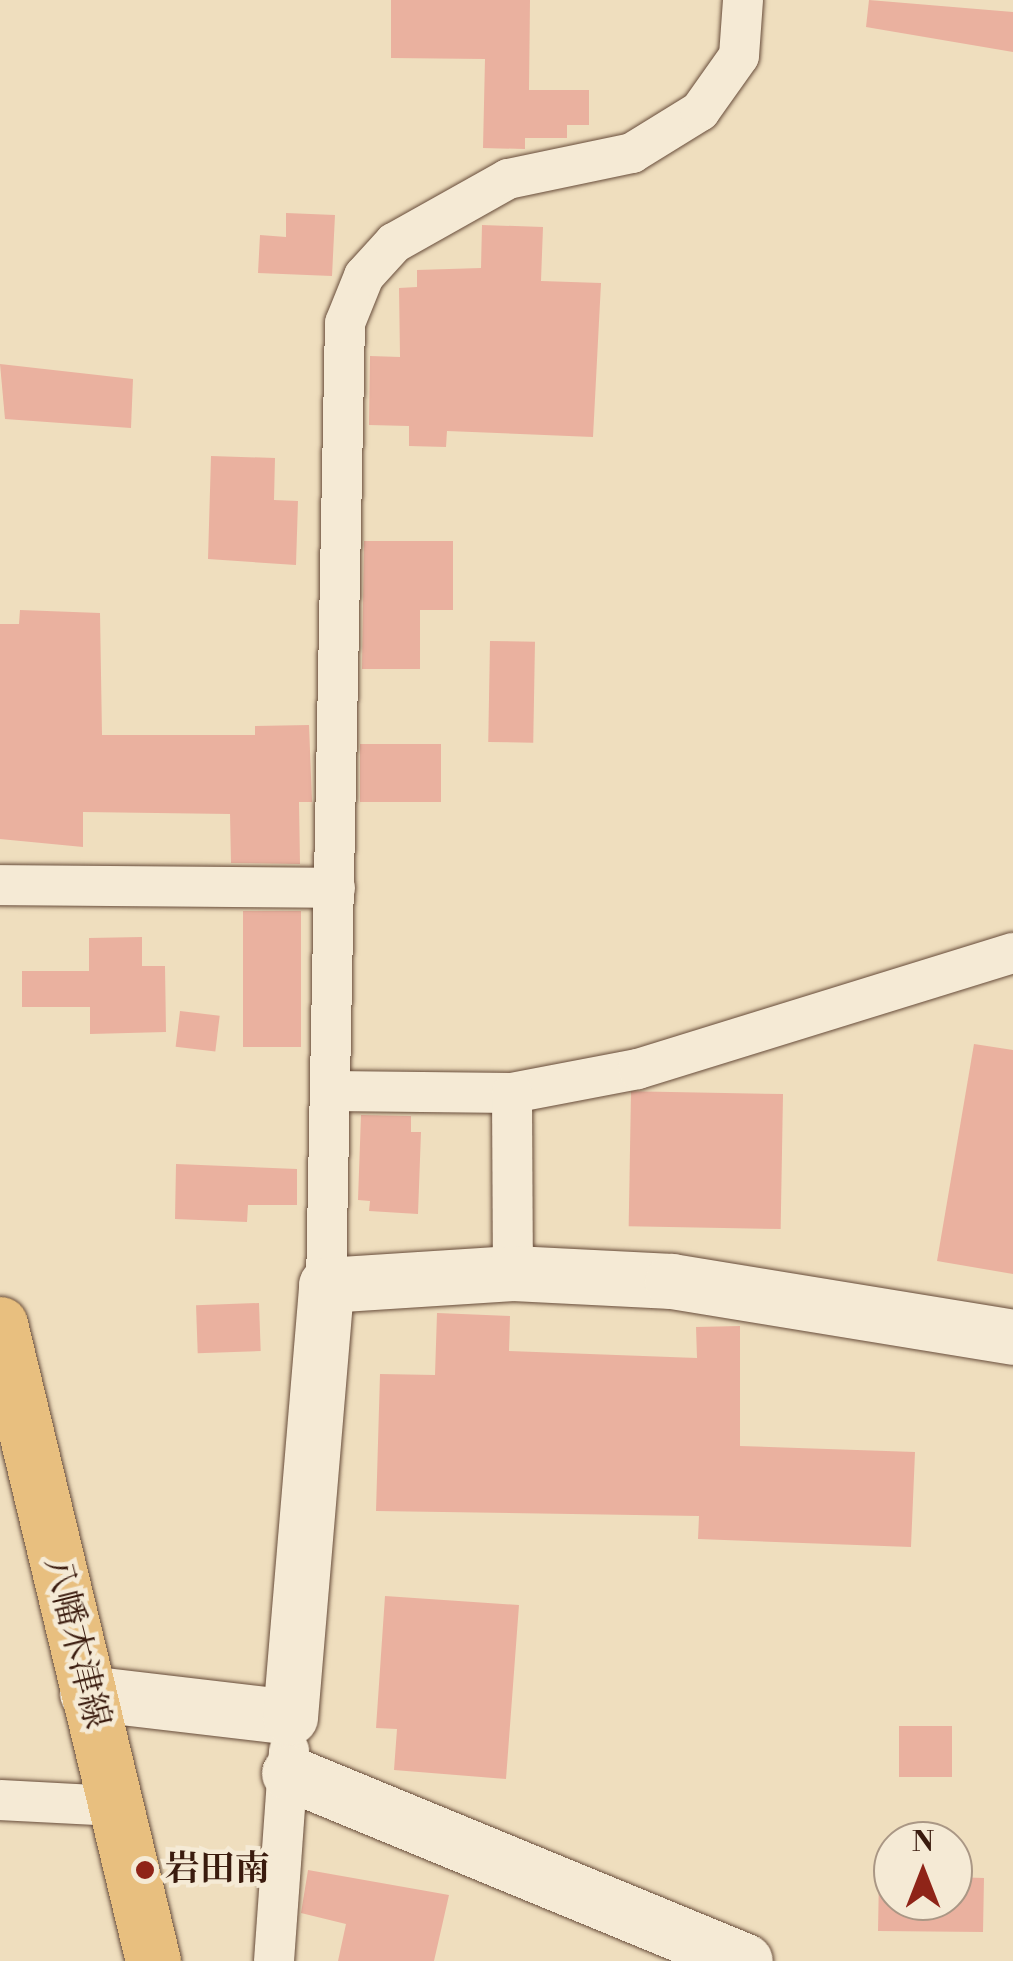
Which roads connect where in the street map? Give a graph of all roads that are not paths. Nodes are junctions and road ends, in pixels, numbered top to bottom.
1 (743, 0) edge
2 (0, 885) edge
3 (335, 888) junction
4 (1013, 953) edge
5 (332, 1090) junction
6 (512, 1093) junction
7 (513, 1273) junction
8 (326, 1284) junction
9 (0, 1324) edge
10 (1013, 1338) edge
11 (88, 1694) junction
12 (290, 1716) junction
13 (288, 1772) junction
14 (0, 1800) edge
15 (116, 1806) junction
16 (153, 1961) edge
17 (274, 1961) edge
18 (746, 1961) edge

1 - 3 street
2 - 3 street
3 - 5 street
4 - 6 street
5 - 6 street
5 - 8 street
6 - 7 street
7 - 8 street
7 - 10 street
8 - 12 street
9 - 11 main road, 八幡木津線
11 - 12 street
11 - 15 main road, 八幡木津線
12 - 13 street
13 - 17 street
13 - 18 street
14 - 15 street
15 - 16 main road, 八幡木津線

